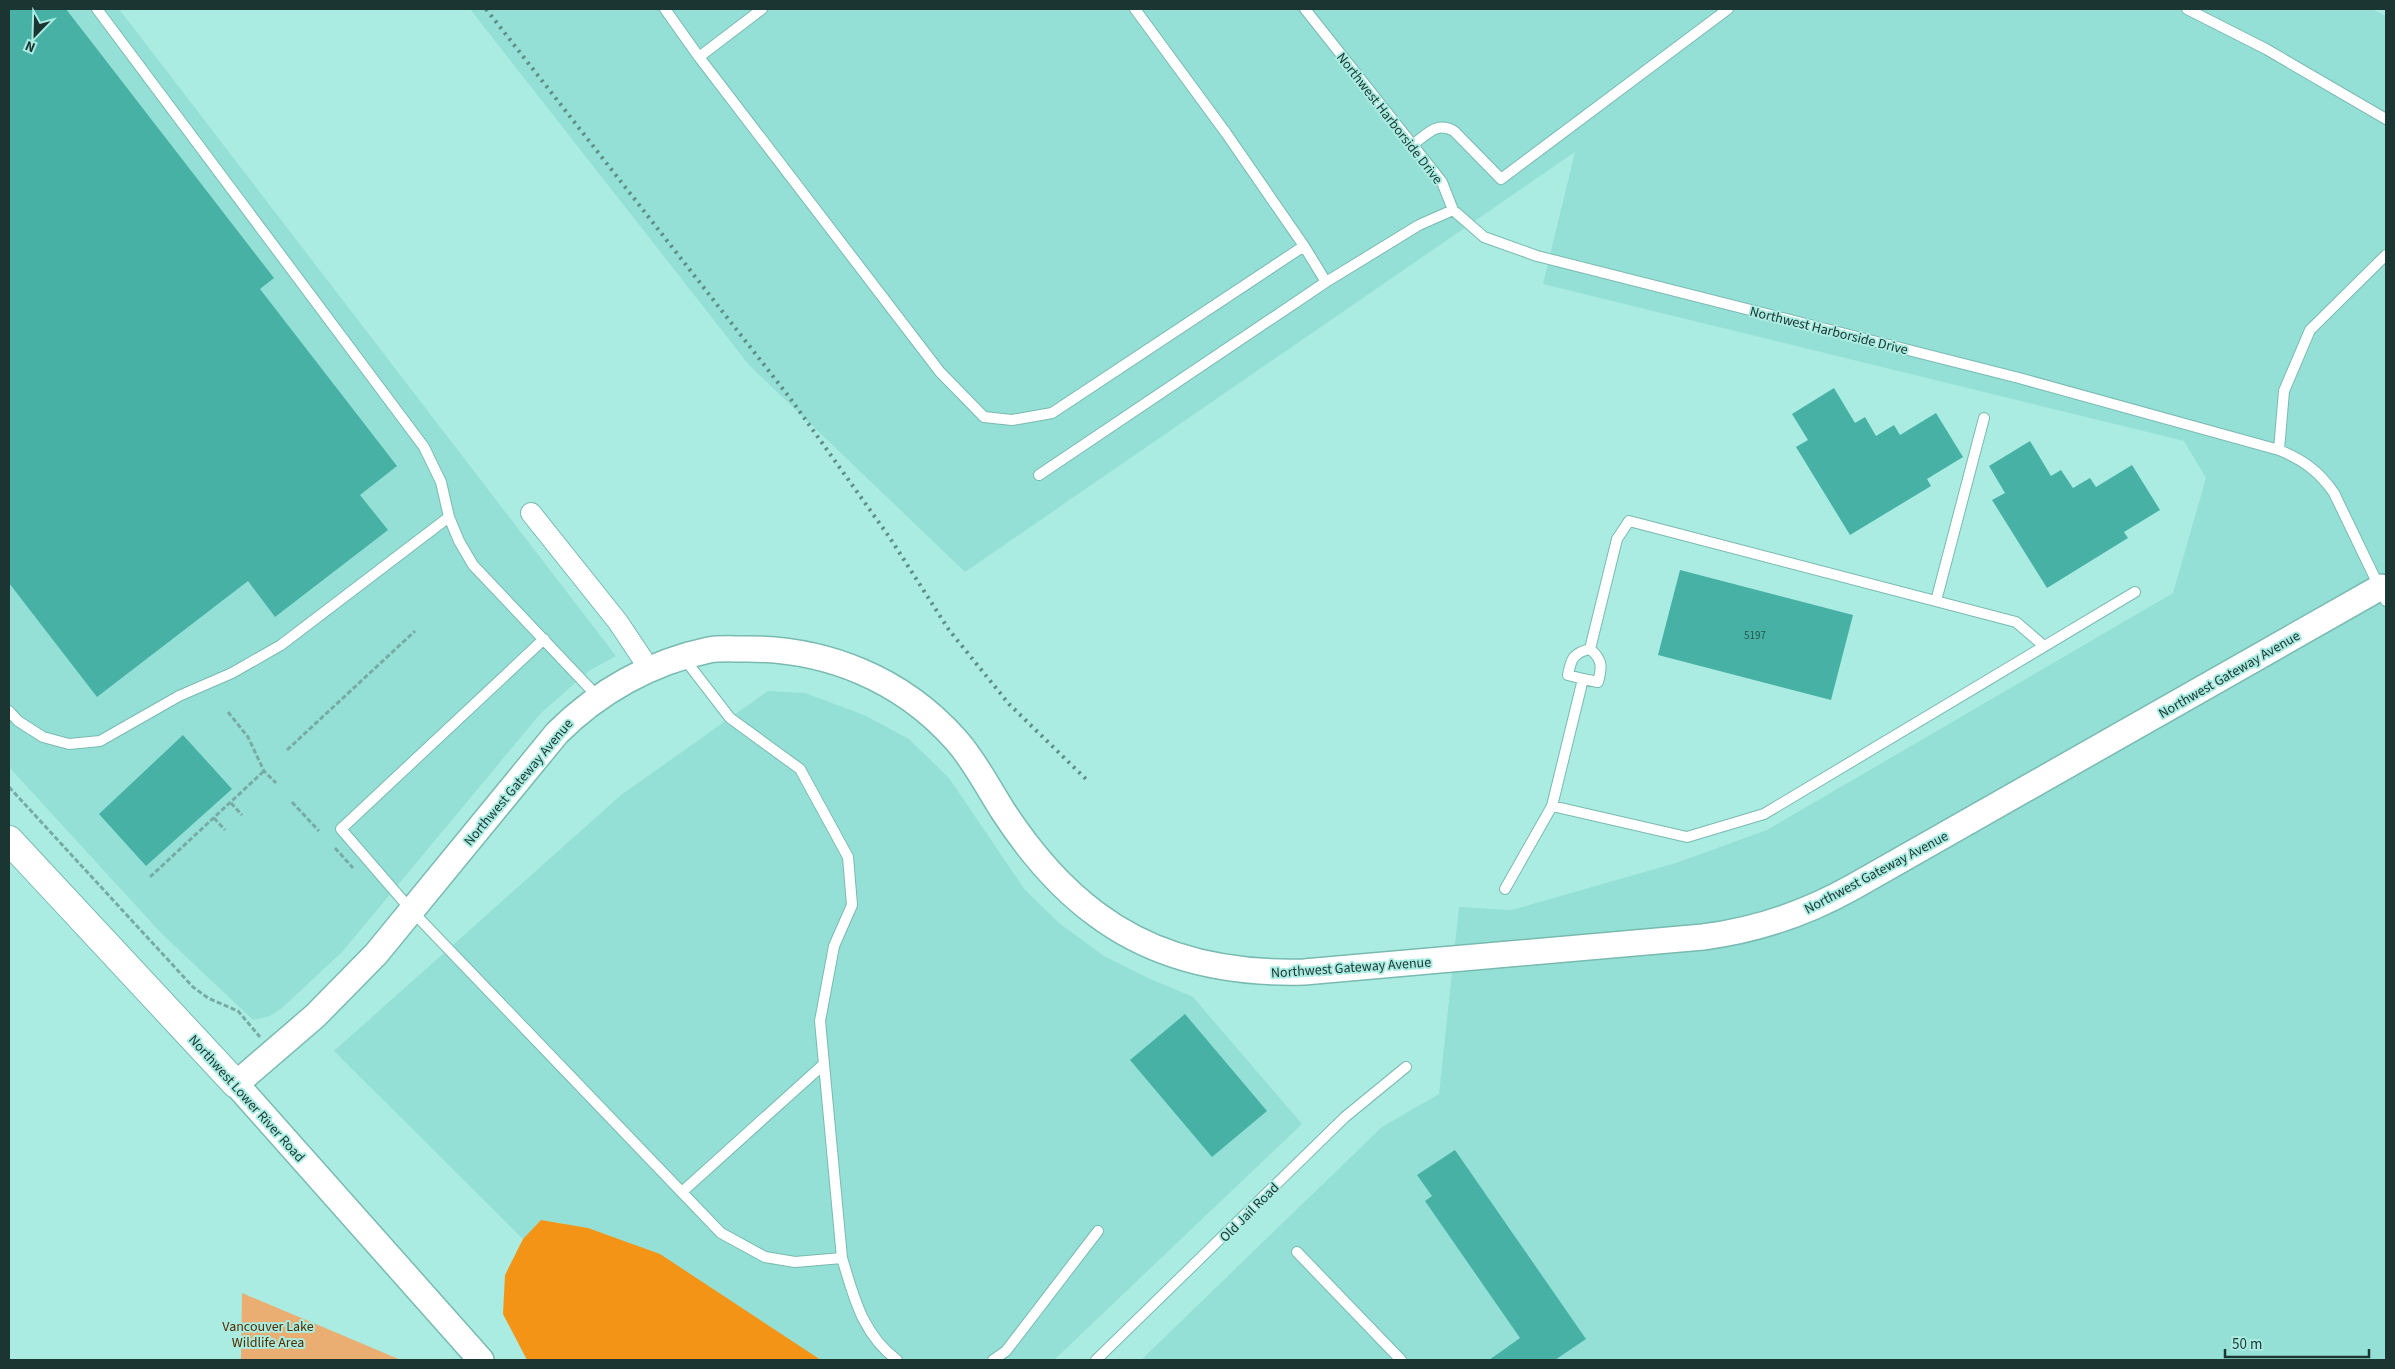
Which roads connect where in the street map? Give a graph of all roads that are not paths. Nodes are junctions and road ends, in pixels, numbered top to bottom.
1 (96, 9) edge
2 (665, 9) edge
3 (762, 9) edge
4 (1135, 9) edge
5 (1305, 9) edge
6 (1728, 9) edge
7 (2187, 9) edge
8 (699, 57) junction
9 (2386, 120) edge
10 (1412, 145) junction
11 (1452, 210) junction
12 (1304, 246) junction
13 (2386, 254) edge
14 (1326, 282) junction
15 (1984, 418) dead end
16 (2279, 450) junction
17 (1038, 475) dead end
18 (531, 513) dead end
19 (449, 517) junction
20 (2384, 591) edge
21 (2135, 592) dead end
22 (1936, 601) junction
23 (544, 639) junction
24 (2044, 646) junction
25 (1590, 649) junction
26 (683, 657) junction
27 (650, 670) junction
28 (1583, 679) junction
29 (598, 697) junction
30 (9, 711) edge
31 (1552, 806) junction
32 (9, 840) edge
33 (1506, 889) dead end
34 (411, 910) junction
35 (824, 1064) junction
36 (1406, 1067) dead end
37 (236, 1084) junction
38 (682, 1192) junction
39 (1098, 1231) dead end
40 (1297, 1252) dead end
41 (842, 1258) junction
42 (481, 1360) edge
43 (897, 1360) edge
44 (993, 1360) edge
45 (1096, 1360) edge
46 (1401, 1360) edge

1 - 19 lane
2 - 8 lane
3 - 8 lane
4 - 12 lane
5 - 10 lane, Northwest Harborside Drive
6 - 10 lane
7 - 9 lane
8 - 12 lane
10 - 11 lane, Northwest Harborside Drive
11 - 14 lane
11 - 16 lane, Northwest Harborside Drive
12 - 14 lane
13 - 16 lane
14 - 17 lane
15 - 22 lane
16 - 20 lane, Northwest Harborside Drive
18 - 27 street
19 - 23 lane
19 - 30 lane
20 - 26 street, Northwest Gateway Avenue
21 - 24 lane
22 - 24 lane
22 - 25 lane
23 - 29 lane
23 - 34 lane
24 - 31 lane
25 - 28 lane
25 - 28 lane
26 - 27 street, Northwest Gateway Avenue
26 - 35 lane
27 - 29 street, Northwest Gateway Avenue
28 - 31 lane
29 - 34 street, Northwest Gateway Avenue
31 - 33 lane
32 - 37 main road, Northwest Lower River Road
34 - 37 street, Northwest Gateway Avenue
34 - 38 lane
35 - 38 lane
35 - 41 lane
36 - 45 lane, Old Jail Road
37 - 42 street, Northwest Lower River Road
38 - 41 lane
39 - 44 lane
40 - 46 lane
41 - 43 lane

